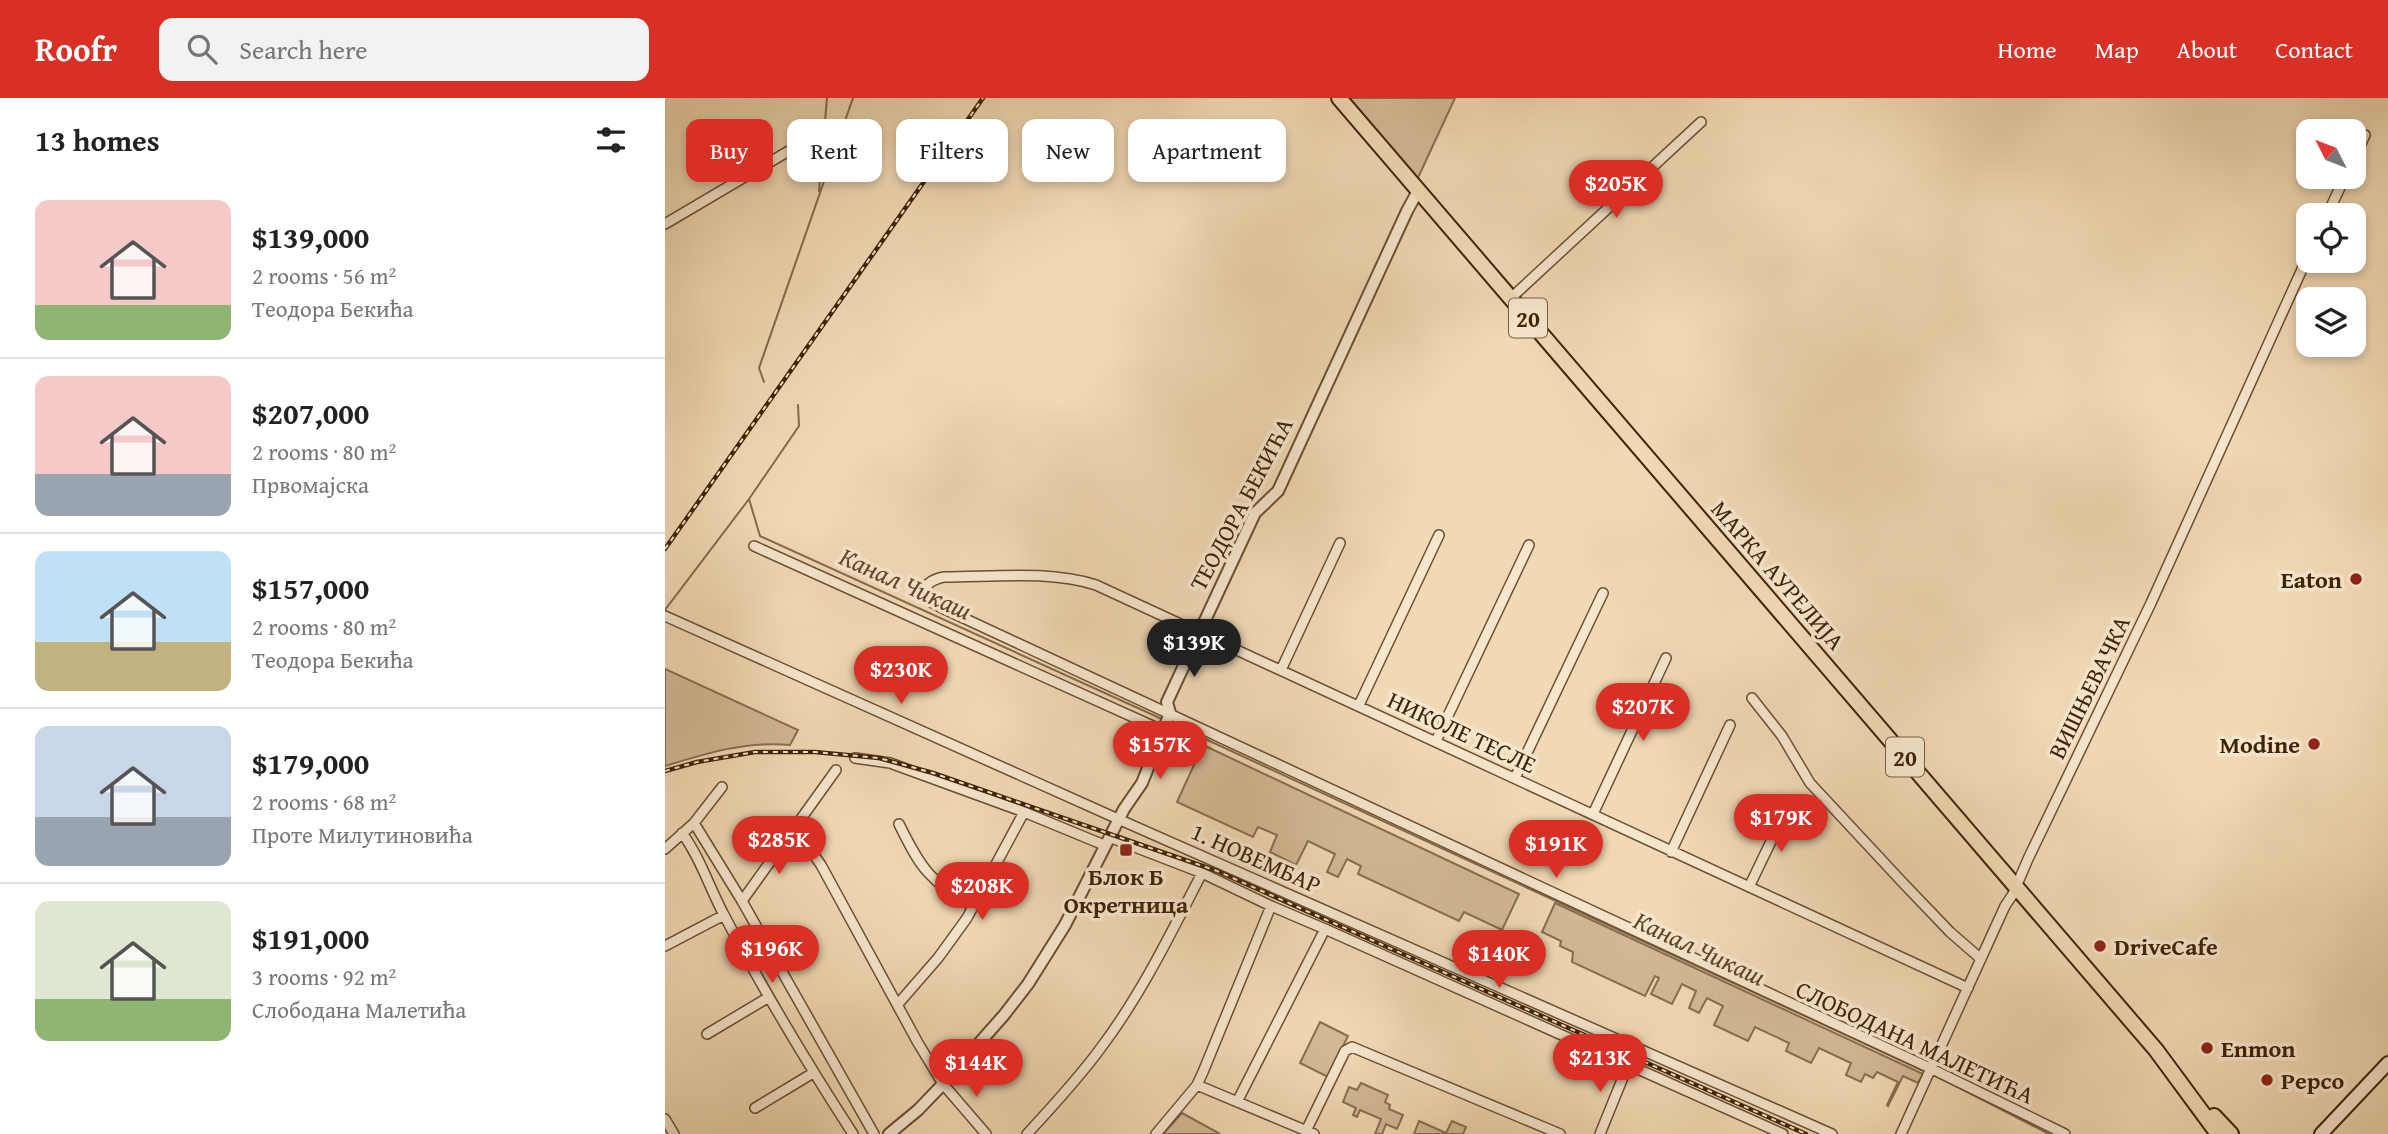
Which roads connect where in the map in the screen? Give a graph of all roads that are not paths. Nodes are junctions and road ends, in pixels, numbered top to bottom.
1 (1339, 98) edge
2 (1701, 122) dead end
3 (787, 152) edge
4 (1419, 189) junction
5 (665, 224) edge
6 (2300, 273) edge
7 (1511, 298) junction
8 (1439, 535) dead end
9 (1340, 543) dead end
10 (1529, 545) dead end
11 (754, 546) dead end
12 (927, 585) joint
13 (1604, 593) dead end
14 (668, 618) edge
15 (1199, 631) junction
16 (1666, 658) dead end
17 (1281, 670) junction
18 (1752, 698) dead end
19 (1359, 705) junction
20 (1169, 715) junction
21 (1731, 724) dead end
22 (1164, 730) junction
23 (1436, 741) junction
24 (855, 758) dead end
25 (836, 770) dead end
26 (1514, 778) junction
27 (722, 787) dead end
28 (1787, 808) dead end
29 (1024, 812) junction
30 (1593, 814) junction
31 (1118, 819) junction
32 (694, 823) junction
33 (899, 824) dead end
34 (683, 833) junction
35 (792, 833) junction
36 (1107, 841) junction
37 (665, 849) edge
38 (1671, 852) junction
39 (1202, 873) junction
40 (1749, 887) junction
41 (2016, 888) junction
42 (742, 901) junction
43 (1271, 906) junction
44 (973, 907) junction
45 (724, 915) junction
46 (1325, 929) junction
47 (665, 946) edge
48 (1981, 958) junction
49 (1968, 988) junction
50 (769, 997) junction
51 (898, 1004) junction
52 (708, 1034) dead end
53 (2388, 1063) edge
54 (1628, 1065) junction
55 (1932, 1069) junction
56 (813, 1073) junction
57 (2181, 1083) junction
58 (943, 1084) junction
59 (1197, 1085) junction
60 (1237, 1102) junction
61 (755, 1108) dead end
62 (665, 1119) edge
63 (1310, 1132) edge
64 (674, 1134) edge
65 (853, 1134) edge
66 (874, 1134) edge
67 (889, 1134) edge
68 (986, 1134) edge
69 (1027, 1134) edge
70 (1156, 1134) edge
71 (1560, 1134) edge
72 (1600, 1134) edge
73 (1783, 1134) edge
74 (1832, 1134) edge
75 (1902, 1134) edge
76 (2064, 1134) edge
77 (2218, 1134) edge
78 (2231, 1134) edge
79 (2321, 1134) edge

1 - 4 main road, МАРКА АУРЕЛИЈА / 20
2 - 7 street
3 - 5 street
4 - 7 main road, МАРКА АУРЕЛИЈА / 20
4 - 15 street, ТЕОДОРА БЕКИЋА
6 - 41 street, ВИШЊЕВАЧКА
7 - 41 main road, МАРКА АУРЕЛИЈА / 20
8 - 19 street
9 - 17 street
10 - 23 street
11 - 22 street
12 - 15 street, НИКОЛЕ ТЕСЛЕ
12 - 20 street, СЛОБОДАНА МАЛЕТИЋА
13 - 26 street
14 - 31 street, 1. НОВЕМБАР
15 - 17 street, НИКОЛЕ ТЕСЛЕ
15 - 20 street, ТЕОДОРА БЕКИЋА
16 - 30 street
17 - 19 street, НИКОЛЕ ТЕСЛЕ
18 - 48 street
19 - 23 street, НИКОЛЕ ТЕСЛЕ
20 - 22 street, ТЕОДОРА БЕКИЋА
20 - 55 street, СЛОБОДАНА МАЛЕТИЋА
21 - 38 street
22 - 31 street, ТЕОДОРА БЕКИЋА
23 - 26 street, НИКОЛЕ ТЕСЛЕ
24 - 29 street, 1. НОВЕМБАР
25 - 35 street
26 - 30 street, НИКОЛЕ ТЕСЛЕ
27 - 32 street
28 - 40 street
29 - 36 street, 1. НОВЕМБАР
29 - 44 street
30 - 38 street, НИКОЛЕ ТЕСЛЕ
31 - 36 street, ТЕОДОРА БЕКИЋА
31 - 74 street, 1. НОВЕМБАР
32 - 34 street
32 - 42 street
33 - 44 street
34 - 37 street
34 - 45 street
35 - 42 street
35 - 51 street
36 - 39 street, 1. НОВЕМБАР
36 - 58 street, ТЕОДОРА БЕКИЋА
38 - 40 street, НИКОЛЕ ТЕСЛЕ
39 - 43 street, 1. НОВЕМБАР
39 - 69 street
40 - 49 street, НИКОЛЕ ТЕСЛЕ
41 - 48 street, ВИШЊЕВАЧКА
41 - 57 main road, МАРКА АУРЕЛИЈА / 20
42 - 66 street
43 - 46 street, 1. НОВЕМБАР
43 - 59 street
44 - 51 street
45 - 47 street
45 - 50 street
46 - 54 street, 1. НОВЕМБАР
46 - 60 street
48 - 49 street, ВИШЊЕВАЧКА
49 - 55 street, ВИШЊЕВАЧКА
50 - 52 street
50 - 56 street
51 - 58 street
53 - 79 main road
54 - 72 street
54 - 73 street, 1. НОВЕМБАР
55 - 75 street, ВИШЊЕВАЧКА
55 - 76 street, СЛОБОДАНА МАЛЕТИЋА
56 - 61 street
56 - 65 street
57 - 77 main road, МАРКА АУРЕЛИЈА / 20
57 - 78 main road, МАРКА АУРЕЛИЈА / 20
58 - 67 street, ТЕОДОРА БЕКИЋА
58 - 68 street
59 - 60 street
59 - 70 street
60 - 63 street
62 - 64 street
63 - 71 street

